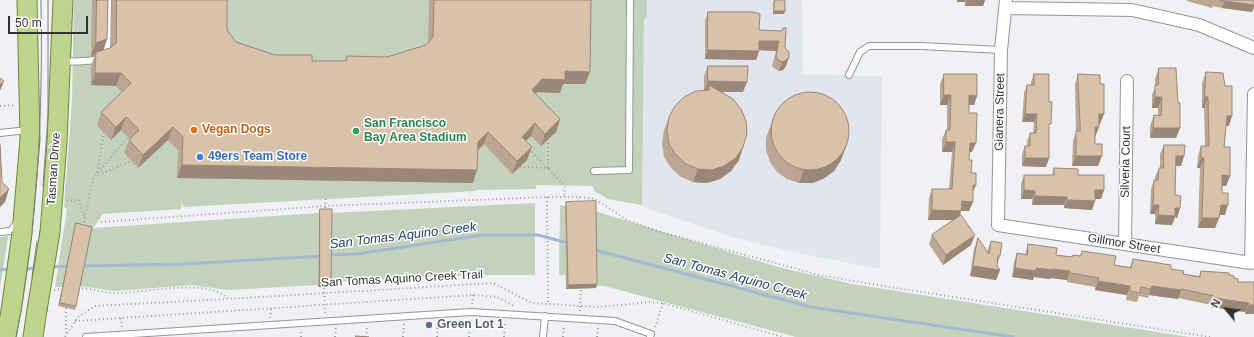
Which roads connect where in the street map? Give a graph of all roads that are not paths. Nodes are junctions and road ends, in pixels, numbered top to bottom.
1 (27, 0) edge
2 (63, 0) edge
3 (108, 0) edge
4 (630, 0) edge
5 (1006, 4) edge
6 (1091, 4) edge
7 (1254, 48) edge
8 (1001, 50) junction
9 (60, 62) junction
10 (849, 75) dead end
11 (1127, 81) dead end
12 (1254, 94) edge
13 (30, 130) junction
14 (0, 133) edge
15 (594, 170) dead end
16 (25, 212) junction
17 (998, 224) joint
18 (0, 232) edge
19 (1125, 244) junction
20 (545, 316) junction
21 (195, 330) junction
22 (6, 337) edge
23 (33, 337) edge
24 (86, 337) edge
25 (194, 337) edge
26 (544, 337) edge
27 (650, 337) edge

1 - 13 main road
2 - 9 main road, Tasman Drive
3 - 9 lane
4 - 15 lane
5 - 6 street
5 - 8 street, Gianera Street
6 - 7 street
8 - 10 lane
8 - 17 street, Gianera Street
9 - 23 main road, Tasman Drive, bridge
11 - 19 street, Silveria Court
12 - 19 street, Gillmor Street
13 - 14 lane
13 - 16 main road
16 - 18 lane
16 - 22 main road, bridge
17 - 19 street, Gillmor Street
20 - 21 lane
20 - 26 lane
20 - 27 lane
21 - 24 lane
21 - 25 lane

